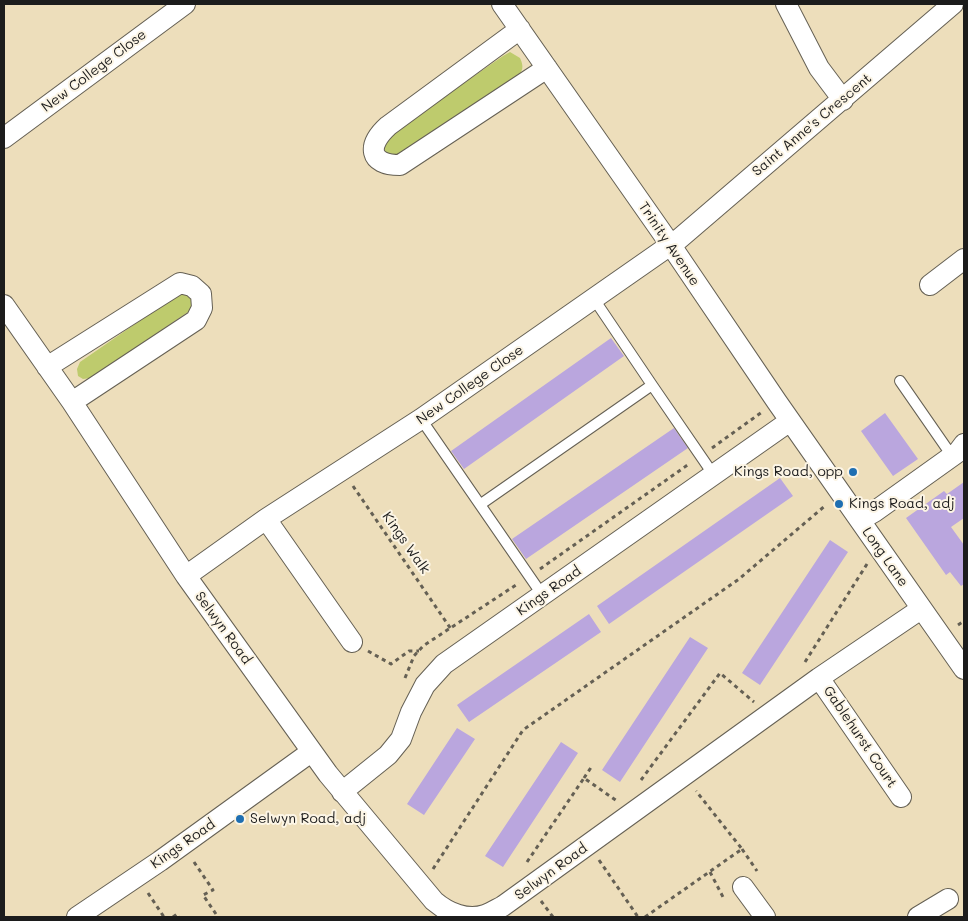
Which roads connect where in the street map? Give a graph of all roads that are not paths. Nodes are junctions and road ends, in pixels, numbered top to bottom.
1 (185, 4) edge
2 (502, 4) edge
3 (786, 4) edge
4 (953, 4) edge
5 (520, 29) junction
6 (547, 68) junction
7 (843, 100) junction
8 (4, 138) edge
9 (670, 244) junction
10 (964, 259) edge
11 (930, 285) dead end
12 (594, 299) junction
13 (4, 305) edge
14 (47, 367) junction
15 (900, 381) dead end
16 (652, 386) junction
17 (72, 402) junction
18 (421, 419) junction
19 (790, 421) junction
20 (958, 450) edge
21 (713, 474) junction
22 (481, 504) junction
23 (266, 519) junction
24 (860, 520) junction
25 (186, 576) junction
26 (543, 596) junction
27 (921, 609) junction
28 (352, 642) road end
29 (964, 669) edge
30 (819, 678) junction
31 (311, 752) junction
32 (342, 792) junction
33 (901, 797) dead end
34 (743, 887) dead end
35 (948, 899) dead end
36 (485, 916) edge
37 (78, 917) edge
38 (765, 917) edge
39 (918, 917) edge

1 - 8 street, New College Close
2 - 5 street, Trinity Avenue
3 - 7 street
4 - 7 street, Saint Anne's Crescent
5 - 6 street, Trinity Avenue
5 - 6 street
6 - 9 street, Trinity Avenue
7 - 9 street, Saint Anne's Crescent
9 - 12 street, New College Close
9 - 19 street, Trinity Avenue
10 - 11 street
12 - 16 lane
12 - 18 street, New College Close
13 - 14 street
14 - 17 street
14 - 17 street
15 - 20 lane
16 - 21 lane
16 - 22 lane
17 - 25 street
18 - 22 lane
18 - 23 street, New College Close
19 - 21 street, Kings Road
19 - 24 street, Long Lane
20 - 24 street
21 - 26 street, Kings Road
22 - 26 lane
23 - 25 street, New College Close
23 - 28 street
24 - 27 street, Long Lane
25 - 31 street, Selwyn Road
26 - 32 street, Kings Road
27 - 29 street, Long Lane
27 - 30 street, Selwyn Road
30 - 33 street, Gablehurst Court
30 - 36 street, Selwyn Road
31 - 32 street, Selwyn Road
31 - 37 street, Kings Road
32 - 36 street, Selwyn Road
34 - 38 street
35 - 39 street

